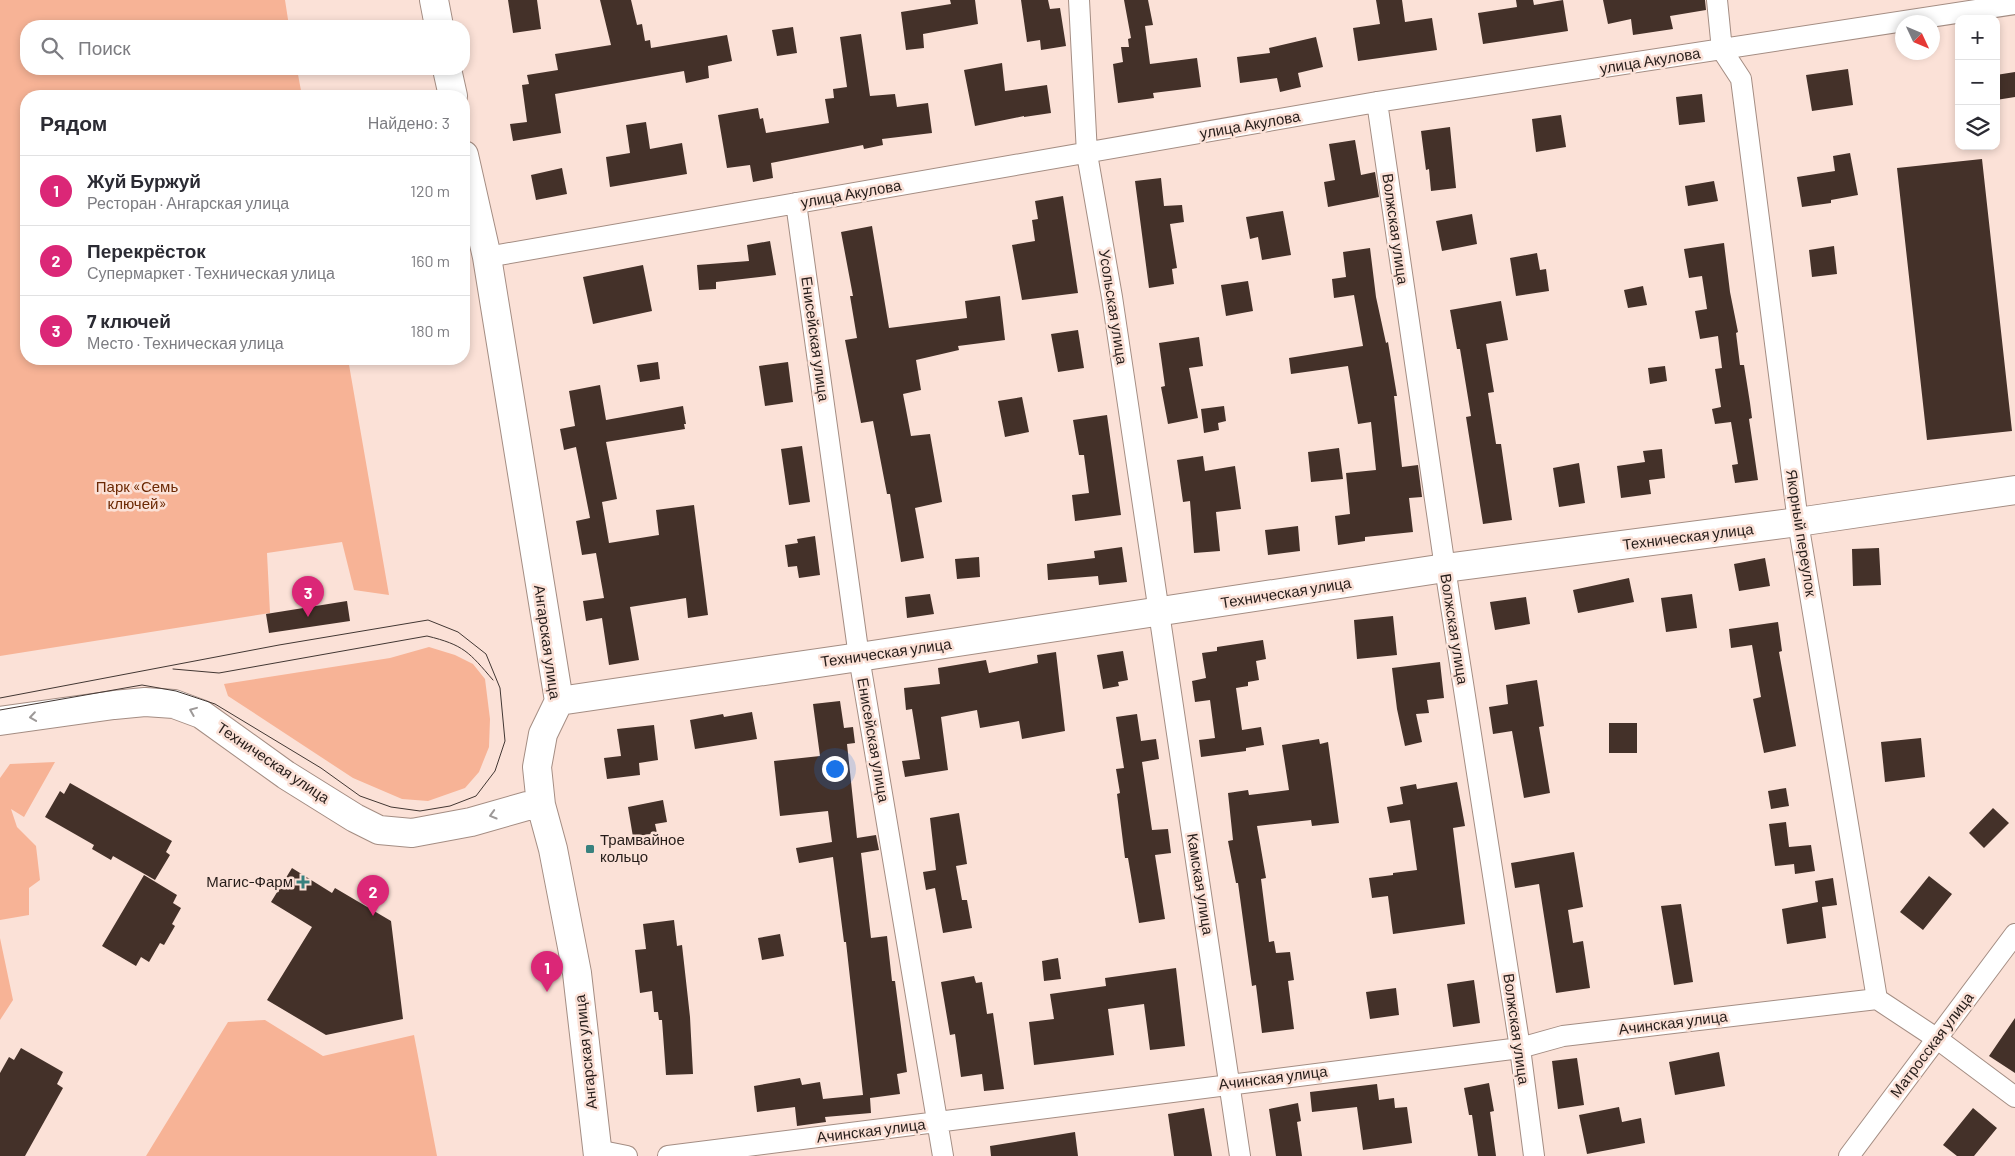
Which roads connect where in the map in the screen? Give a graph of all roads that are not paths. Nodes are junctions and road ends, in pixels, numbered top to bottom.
1 (434, 0) edge
2 (1079, 0) edge
3 (1717, 0) edge
4 (2015, 4) edge
5 (438, 20) edge
6 (1722, 50) junction
7 (448, 75) edge
8 (452, 90) edge
9 (1376, 102) junction
10 (1087, 154) junction
11 (470, 182) edge
12 (796, 203) junction
13 (487, 257) junction
14 (2015, 490) edge
15 (1798, 522) junction
16 (1445, 568) junction
17 (1159, 612) junction
18 (859, 658) junction
19 (558, 701) junction
20 (0, 721) edge
21 (541, 805) junction
22 (2015, 934) edge
23 (1877, 999) junction
24 (1936, 1038) junction
25 (1520, 1048) junction
26 (1230, 1083) junction
27 (2015, 1097) edge
28 (938, 1123) junction
29 (597, 1153) edge
30 (628, 1156) edge
31 (668, 1156) edge
32 (943, 1156) edge
33 (1240, 1156) edge
34 (1534, 1156) edge
35 (1849, 1156) edge

1 - 5 street
2 - 10 street, Усольская улица
3 - 6 street, Якорный переулок
4 - 6 street, улица Акулова
6 - 9 street, улица Акулова
6 - 15 street, Якорный переулок
7 - 8 street
9 - 10 street, улица Акулова
9 - 16 street, Волжская улица
10 - 12 street, улица Акулова
10 - 17 street, Усольская улица
11 - 13 street, Ангарская улица
12 - 13 street, улица Акулова
12 - 18 street, Енисейская улица
13 - 19 street, Ангарская улица
14 - 15 street, Техническая улица
15 - 16 street, Техническая улица
15 - 23 street, Якорный переулок
16 - 17 street, Техническая улица
16 - 25 street, Волжская улица
17 - 18 street, Техническая улица
17 - 26 street, Камская улица
18 - 19 street, Техническая улица
18 - 28 street, Енисейская улица
19 - 21 street, Ангарская улица
21 -> 20 street, Техническая улица
21 - 29 street, Ангарская улица
22 - 24 street, Матросская улица
23 - 24 street
23 - 25 street, Ачинская улица
24 - 27 street
24 - 35 street, Матросская улица
25 - 26 street, Ачинская улица
25 - 34 street, Волжская улица
26 - 28 street, Ачинская улица
26 - 33 street, Камская улица
28 - 31 street, Ачинская улица
28 - 32 street, Енисейская улица
29 - 30 street

